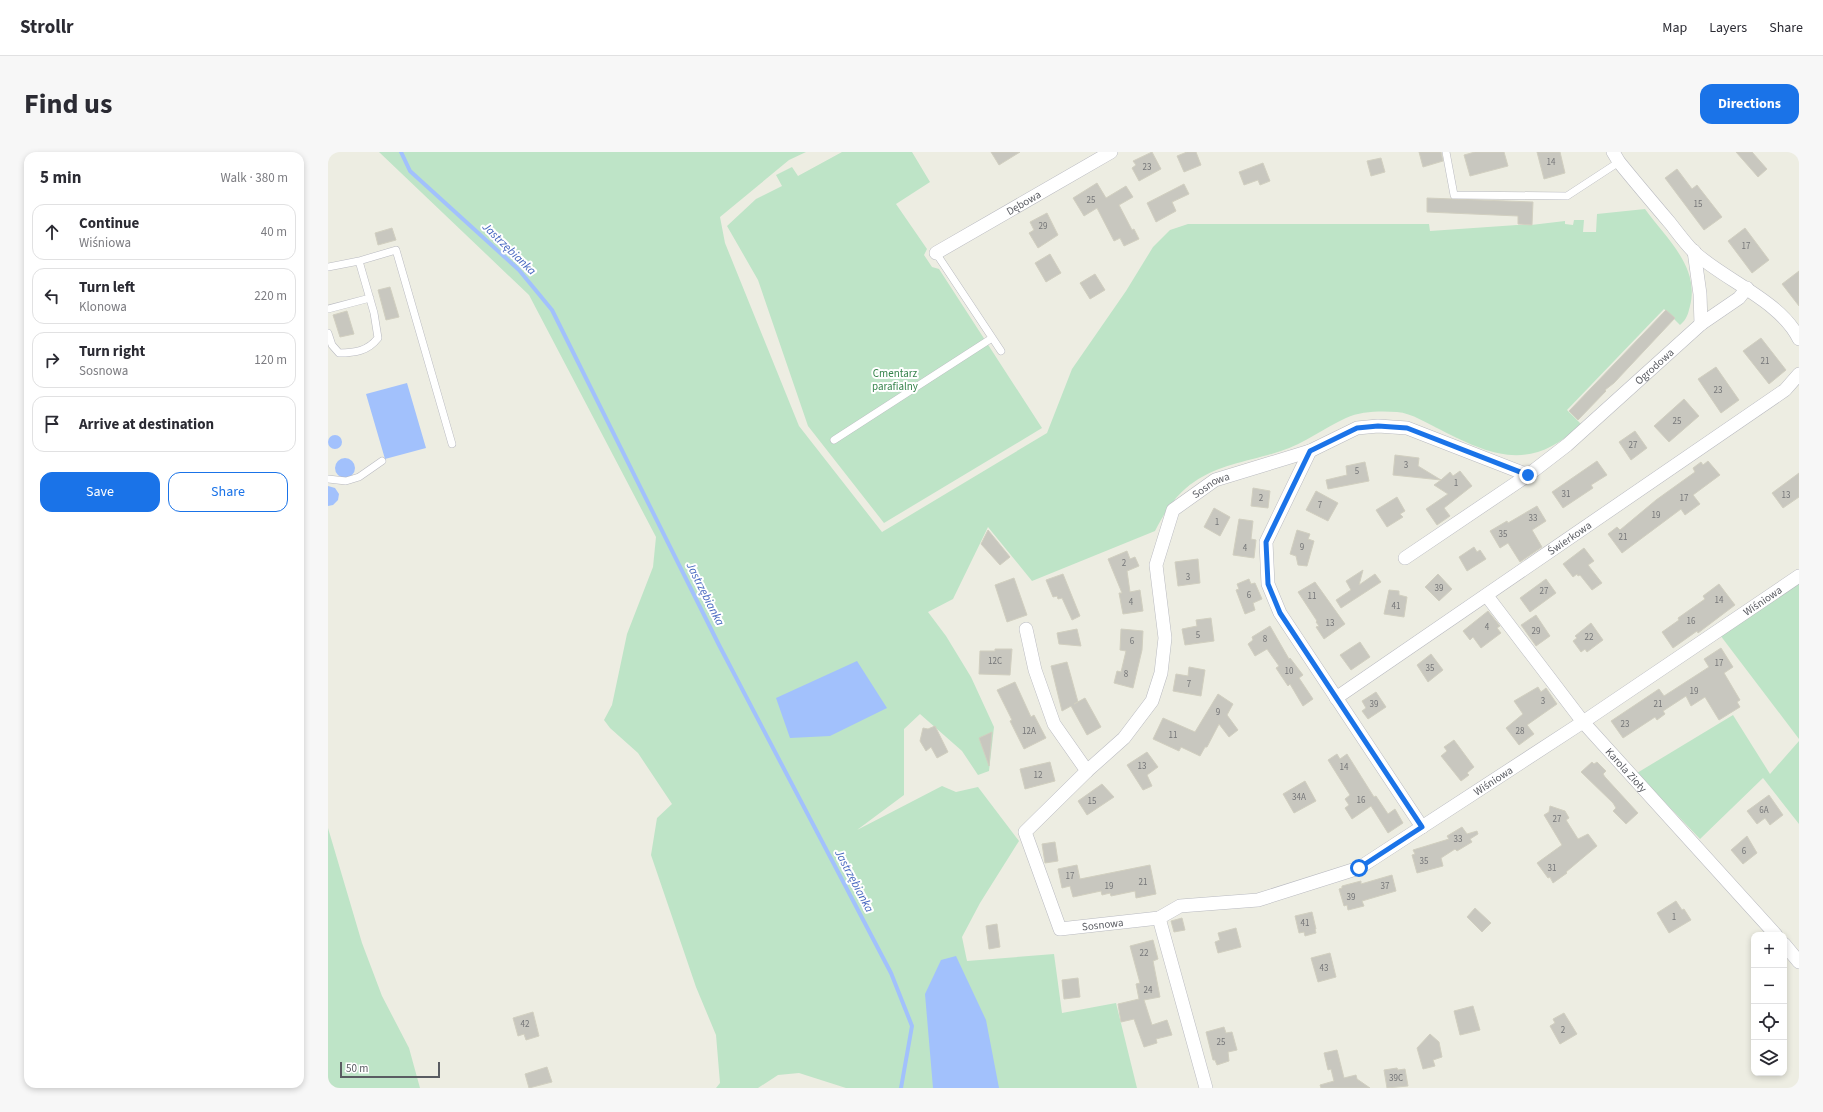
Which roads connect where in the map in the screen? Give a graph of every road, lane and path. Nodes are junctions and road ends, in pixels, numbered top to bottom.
1 (1111, 152) edge
2 (1446, 152) edge
3 (1616, 157) edge
4 (1694, 251) junction
5 (936, 253) joint
6 (359, 261) junction
7 (328, 267) edge
8 (1747, 288) junction
9 (370, 298) junction
10 (328, 309) edge
11 (1701, 324) junction
12 (328, 333) edge
13 (992, 338) junction
14 (1799, 339) edge
15 (1001, 352) dead end
16 (1799, 374) edge
17 (834, 440) dead end
18 (452, 444) dead end
19 (1310, 451) junction
20 (382, 461) dead end
21 (1528, 475) junction
22 (328, 479) edge
23 (1406, 558) dead end
24 (1799, 576) edge
25 (1487, 596) junction
26 (1026, 629) dead end
27 (1336, 698) junction
28 (1583, 722) junction
29 (1086, 771) junction
30 (1422, 827) junction
31 (1159, 918) junction
32 (1773, 932) edge
33 (1787, 948) edge
34 (1799, 962) edge
35 (1206, 1088) edge

1 - 5 street, Dębowa
2 - 3 lane
3 - 4 street
4 - 8 street
4 - 11 street
5 - 13 lane
6 - 7 lane
6 - 9 lane
6 - 18 lane
8 - 11 street, Ogrodowa
8 - 14 street
9 - 10 lane
9 - 12 lane
11 - 21 street, Ogrodowa
13 - 15 lane
13 - 17 lane
16 - 25 street, Świerkowa
19 - 21 street, Sosnowa
19 - 27 street
19 - 29 street, Sosnowa
20 - 22 lane
21 - 23 street, Ogrodowa
24 - 28 street, Wiśniowa
25 - 27 street, Świerkowa
25 - 28 street, Karola Zioły
26 - 29 street
27 - 30 street
28 - 30 street, Wiśniowa
28 - 32 street, Karola Zioły
29 - 31 street, Sosnowa
30 - 31 street, Wiśniowa
31 - 35 street
33 - 34 street

